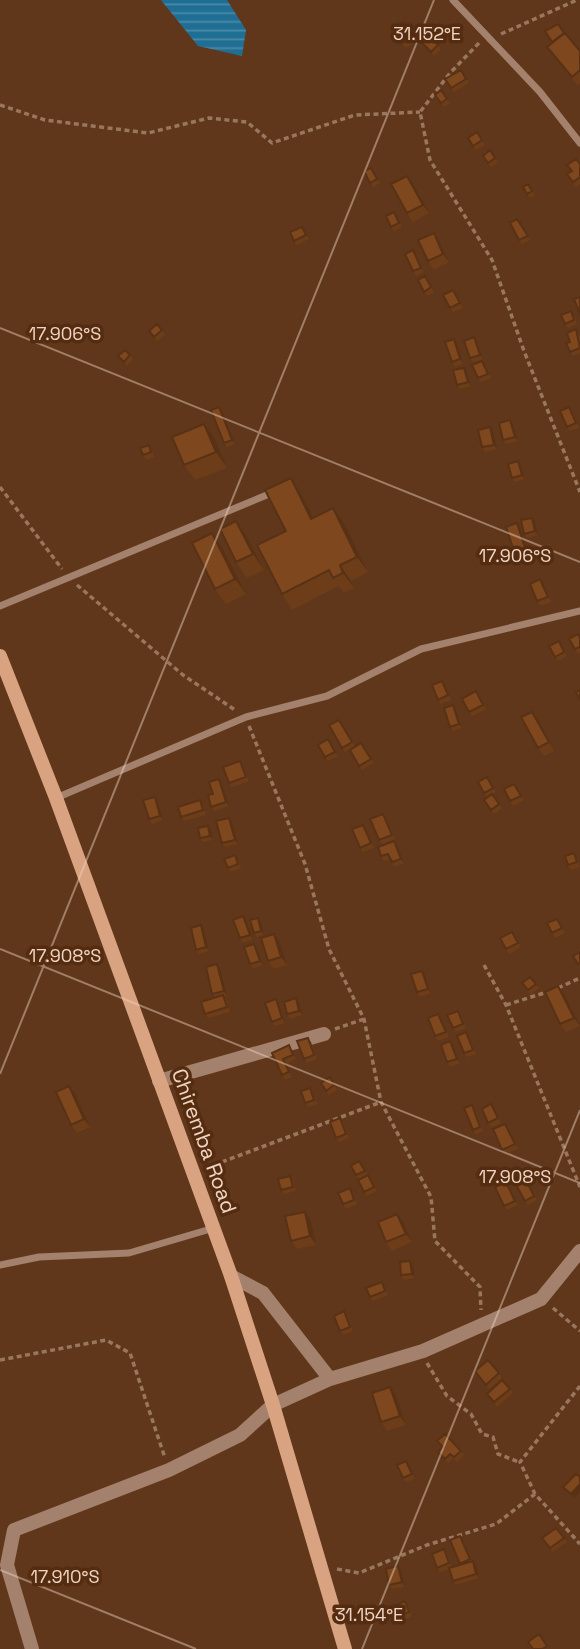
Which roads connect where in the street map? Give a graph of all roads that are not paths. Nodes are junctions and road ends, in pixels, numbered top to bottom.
1 (453, 0) edge
2 (580, 143) edge
3 (285, 487) edge
4 (0, 606) edge
5 (580, 611) edge
6 (0, 656) edge
7 (56, 798) junction
8 (324, 1034) road end
9 (159, 1081) junction
10 (214, 1228) junction
11 (580, 1251) edge
12 (0, 1265) edge
13 (231, 1276) junction
14 (330, 1380) junction
15 (273, 1405) junction
16 (32, 1649) edge
17 (345, 1649) edge

1 - 2 lane
3 - 4 lane
5 - 7 lane
6 - 7 main road, Chiremba Road
7 - 9 main road, Chiremba Road
8 - 9 street
9 - 10 main road, Chiremba Road
10 - 12 lane
10 - 13 main road, Chiremba Road
11 - 14 street
13 - 14 street
13 - 15 main road, Chiremba Road
14 - 15 street
15 - 16 street
15 - 17 main road, Chiremba Road

